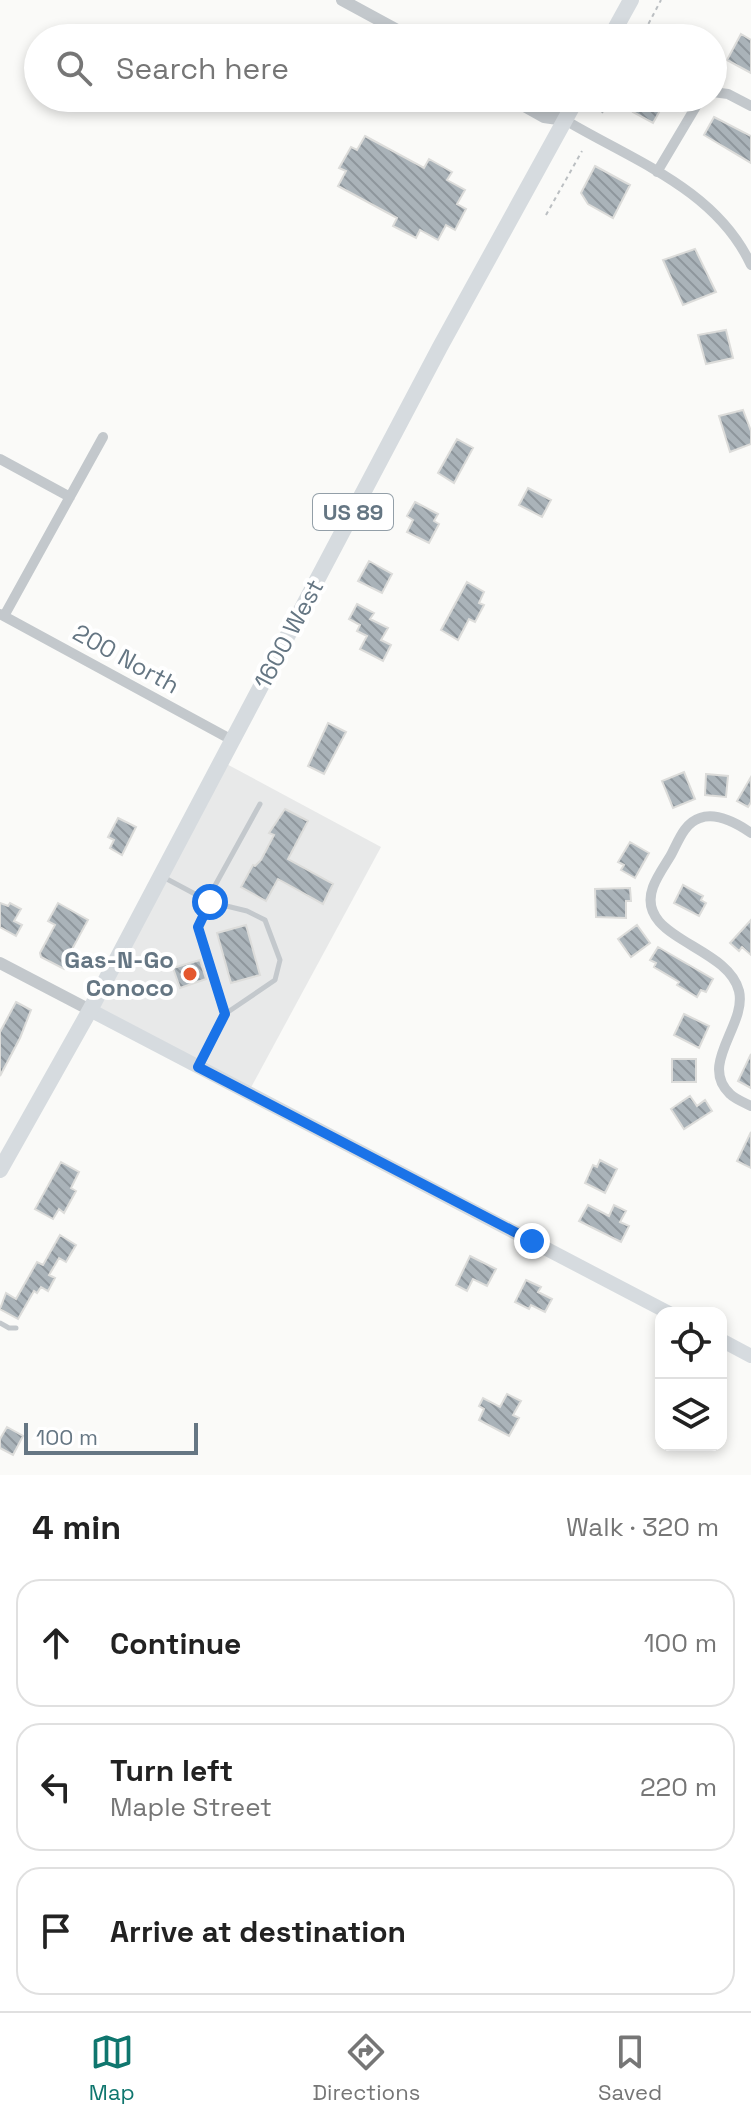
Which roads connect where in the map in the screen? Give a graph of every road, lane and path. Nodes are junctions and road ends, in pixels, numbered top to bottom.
1 (342, 0) edge
2 (631, 0) edge
3 (661, 0) edge
4 (386, 24) edge
5 (618, 24) edge
6 (648, 24) edge
7 (727, 94) edge
8 (751, 106) edge
9 (535, 112) edge
10 (559, 112) edge
11 (569, 112) edge
12 (693, 112) edge
13 (565, 120) junction
14 (582, 151) dead end
15 (657, 172) junction
16 (546, 215) dead end
17 (751, 265) edge
18 (103, 437) dead end
19 (0, 459) edge
20 (70, 497) junction
21 (2, 615) edge
22 (232, 740) junction
23 (260, 804) dead end
24 (751, 833) edge
25 (161, 876) junction
26 (208, 901) junction
27 (0, 963) edge
28 (90, 1010) junction
29 (225, 1014) junction
30 (198, 1067) junction
31 (751, 1106) edge
32 (0, 1170) edge
33 (658, 1307) edge
34 (0, 1323) edge
35 (16, 1328) dead end
36 (727, 1343) edge
37 (751, 1356) edge

1 - 4 street
2 - 5 main road
3 - 6 path
7 - 8 street
9 - 13 street
10 - 13 street
11 - 13 main road, 1600 West / US 89
12 - 15 street
13 - 15 street
13 - 22 main road, 1600 West / US 89
14 - 16 path
15 - 17 street
18 - 20 street
19 - 20 street
20 - 21 street
21 - 22 street, 200 North
22 - 25 main road, 1600 West / US 89
23 - 26 lane
24 - 31 street
25 - 26 lane
25 - 28 main road, 1600 West / US 89
26 - 29 lane
26 - 29 lane
27 - 28 street
28 - 30 main road
28 - 32 main road, 1600 West / US 89
29 - 30 lane
30 - 33 main road
34 - 35 lane
36 - 37 main road

